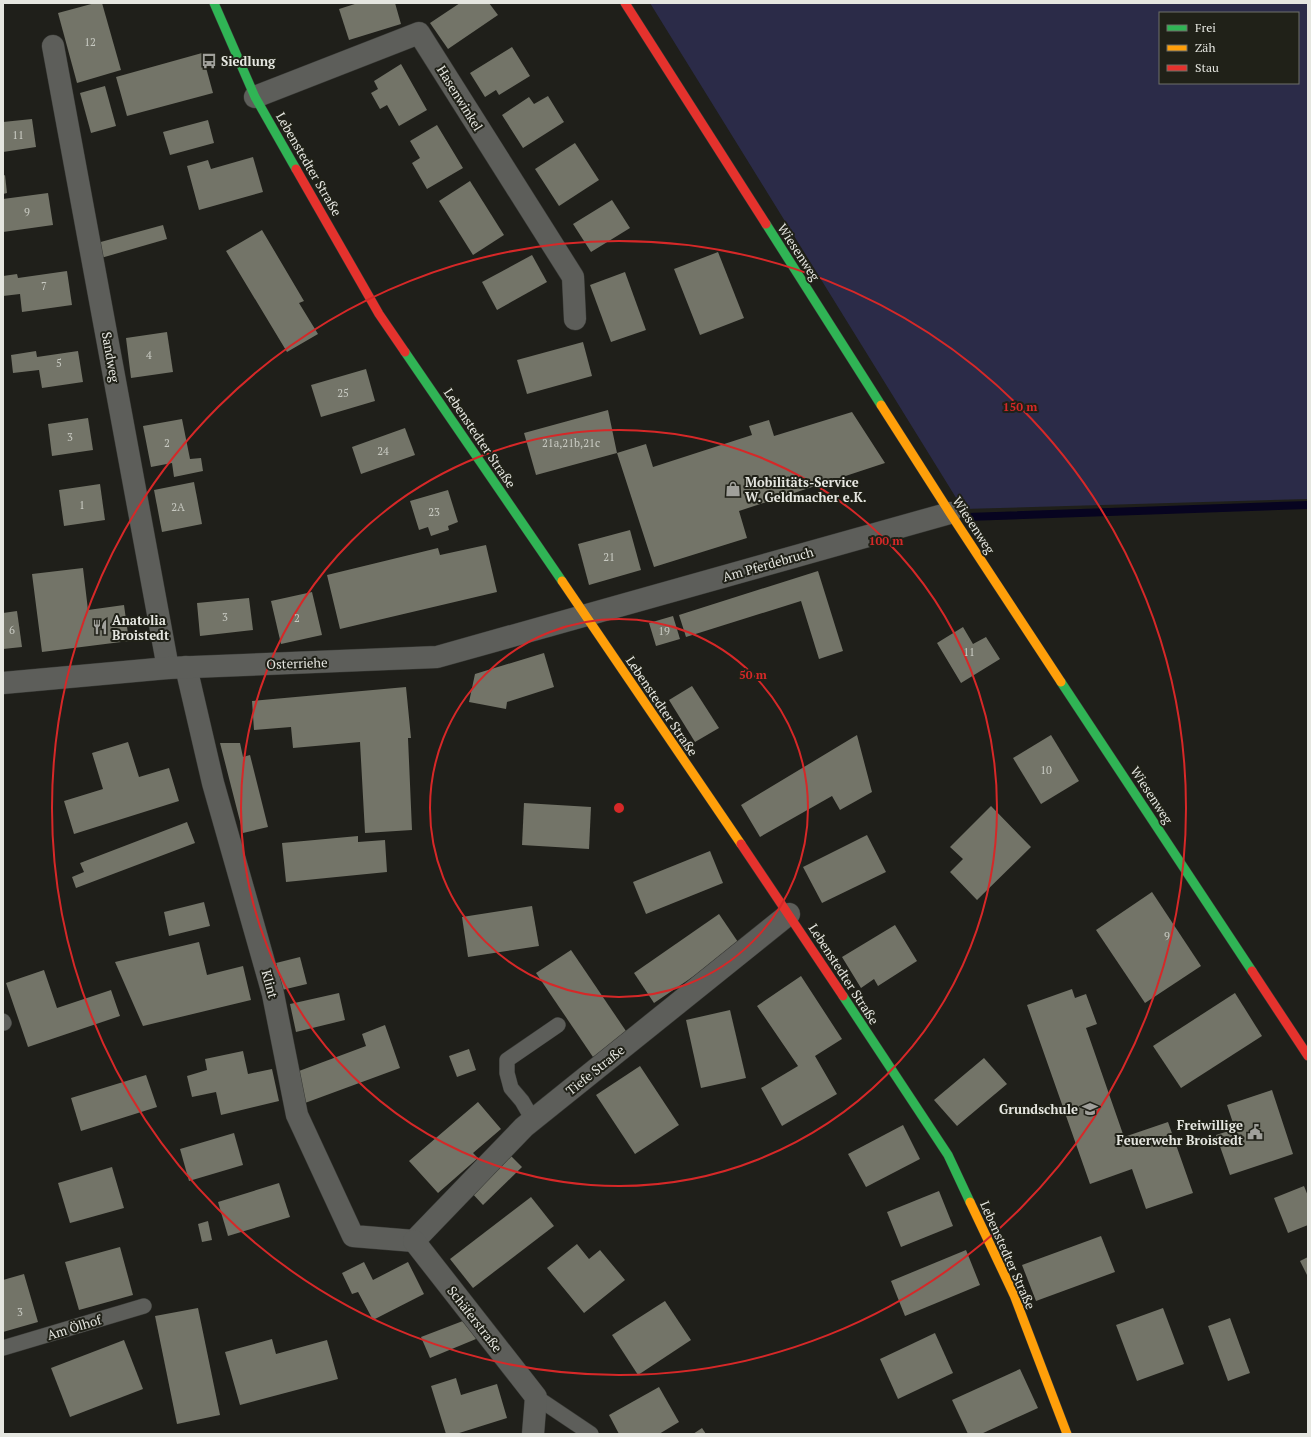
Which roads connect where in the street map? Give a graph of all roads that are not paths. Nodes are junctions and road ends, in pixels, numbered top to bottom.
1 (214, 3) edge
2 (625, 3) edge
3 (53, 46) dead end
4 (255, 97) junction
5 (575, 319) dead end
6 (950, 513) junction
7 (585, 616) junction
8 (177, 667) junction
9 (3, 683) edge
10 (789, 914) junction
11 (558, 1025) dead end
12 (1308, 1056) edge
13 (533, 1120) junction
14 (414, 1241) junction
15 (144, 1306) dead end
16 (3, 1348) edge
17 (536, 1398) junction
18 (533, 1434) edge
19 (591, 1434) edge
20 (1067, 1434) edge

1 - 4 street, Lebenstedter Straße
2 - 6 street, Wiesenweg
3 - 8 street, Sandweg
4 - 5 street, Hasenwinkel
4 - 7 street, Lebenstedter Straße
6 - 7 street, Am Pferdebruch
6 - 12 street, Wiesenweg
7 - 8 street, Osterriehe
7 - 10 street, Lebenstedter Straße
8 - 9 street, Osterriehe
8 - 14 street, Klint
10 - 13 street, Tiefe Straße
10 - 20 street, Lebenstedter Straße
11 - 13 lane
13 - 14 street, Tiefe Straße
14 - 17 street, Schäferstraße
15 - 16 lane, Am Ölhof
17 - 18 street
17 - 19 lane, Schäferstraße

